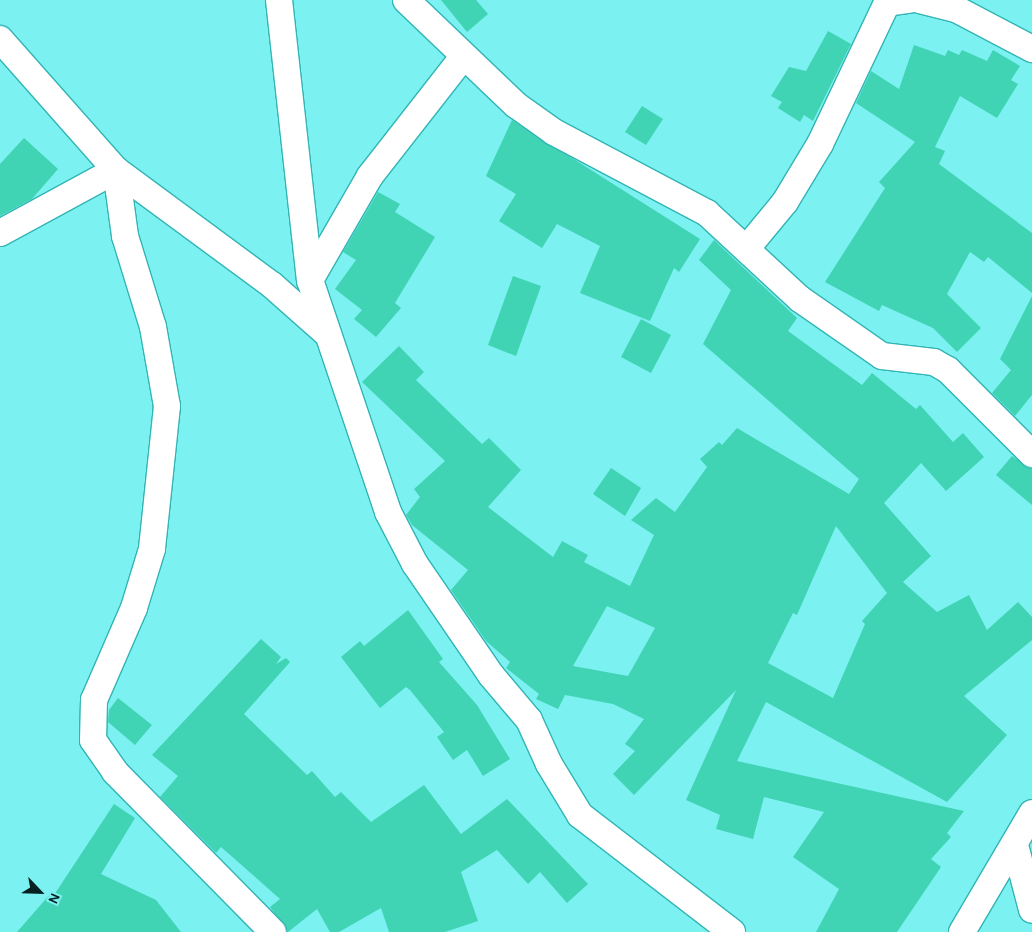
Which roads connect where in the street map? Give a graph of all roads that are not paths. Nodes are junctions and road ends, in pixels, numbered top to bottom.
1 (279, 0) edge
2 (406, 0) edge
3 (909, 0) edge
4 (919, 0) edge
5 (0, 39) edge
6 (1032, 49) edge
7 (463, 58) junction
8 (116, 170) junction
9 (0, 233) edge
10 (747, 248) junction
11 (310, 280) junction
12 (326, 333) junction
13 (1032, 454) edge
14 (1032, 813) edge
15 (1015, 845) junction
16 (1032, 910) edge
17 (273, 932) edge
18 (732, 932) edge
19 (962, 932) edge

1 - 11 street
2 - 7 street
3 - 10 street
4 - 6 street
5 - 8 street
7 - 10 street
7 - 11 street
8 - 9 street
8 - 12 street
8 - 17 street
10 - 13 street
11 - 12 street
12 - 18 street
14 - 15 street
15 - 16 street
15 - 19 street

